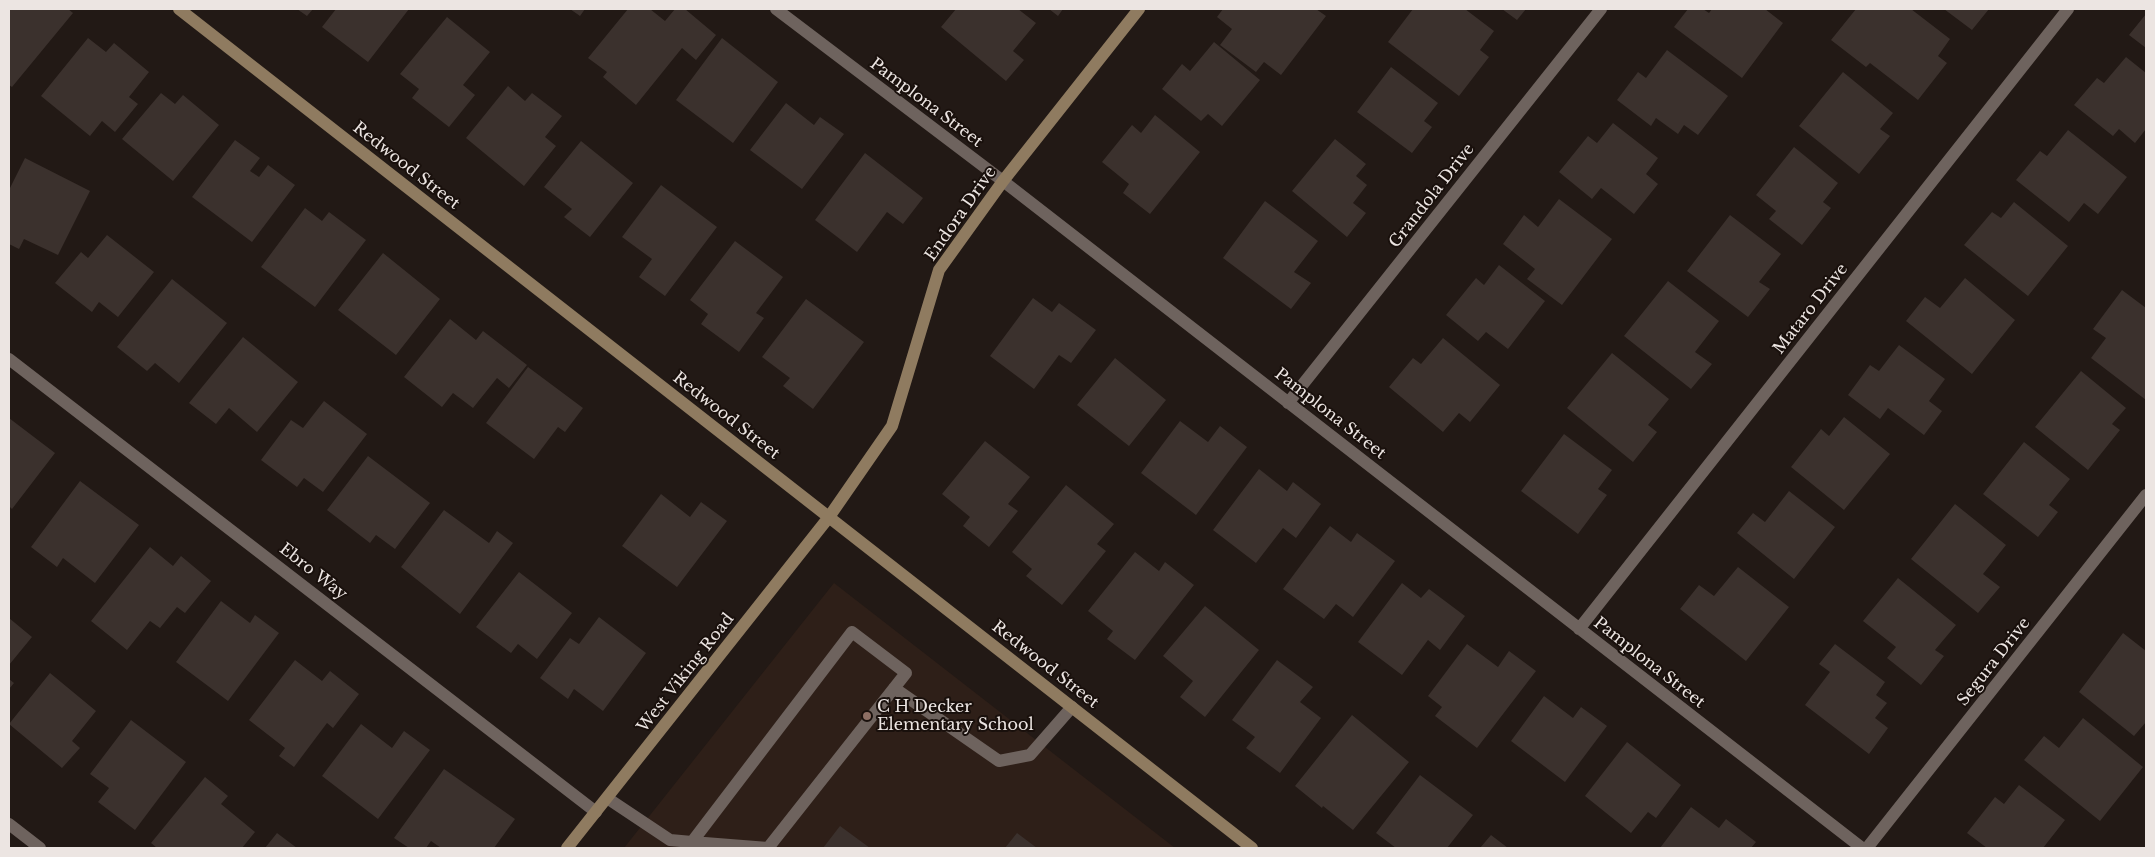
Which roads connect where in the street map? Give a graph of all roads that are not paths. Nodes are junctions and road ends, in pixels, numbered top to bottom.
1 (178, 9) edge
2 (776, 9) edge
3 (1139, 9) edge
4 (1602, 9) edge
5 (2068, 9) edge
6 (1003, 182) junction
7 (9, 358) edge
8 (1288, 403) junction
9 (2146, 495) edge
10 (830, 517) junction
11 (1579, 629) junction
12 (894, 688) junction
13 (1072, 707) junction
14 (607, 798) junction
15 (596, 812) junction
16 (9, 824) edge
17 (692, 842) junction
18 (40, 848) edge
19 (567, 848) edge
20 (1252, 848) edge
21 (1862, 848) edge
22 (1867, 848) edge

1 - 10 street, Redwood Street
2 - 6 street, Pamplona Street
3 - 6 street, Endora Drive
4 - 8 street, Grandola Drive
5 - 11 street, Mataro Drive
6 - 8 street, Pamplona Street
6 - 10 street, Endora Drive
7 - 15 street, Ebro Way
8 - 11 street, Pamplona Street
9 - 22 street, Segura Drive
10 - 13 street, Redwood Street
10 - 14 street, West Viking Road
11 - 21 street, Pamplona Street
12 - 13 street
12 - 17 street
12 - 17 street
13 - 20 street, Redwood Street
14 - 15 street, West Viking Road
14 - 17 street
15 - 19 street, West Viking Road
16 - 18 street

